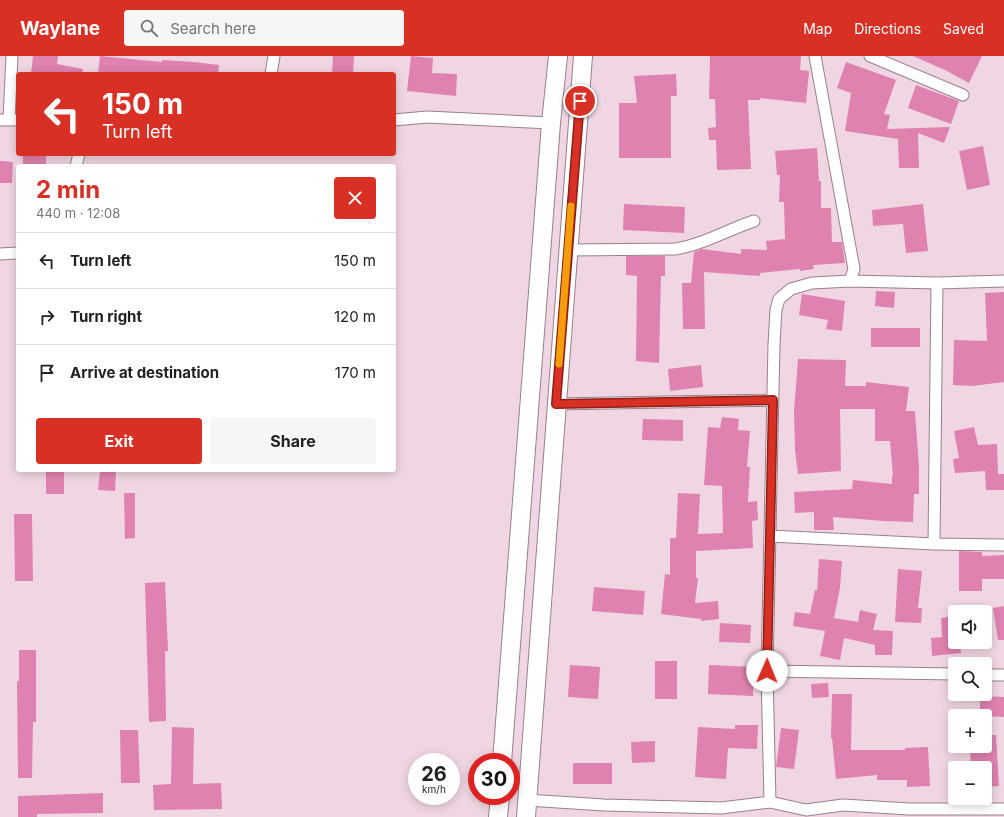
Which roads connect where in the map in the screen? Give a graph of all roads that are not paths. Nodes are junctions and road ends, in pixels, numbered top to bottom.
1 (12, 56) edge
2 (274, 56) edge
3 (558, 56) edge
4 (583, 56) edge
5 (815, 56) edge
6 (870, 56) edge
7 (271, 72) edge
8 (963, 95) dead end
9 (9, 120) edge
10 (396, 120) edge
11 (551, 122) junction
12 (754, 221) dead end
13 (568, 250) junction
14 (16, 253) edge
15 (0, 254) edge
16 (850, 281) junction
17 (1004, 281) edge
18 (937, 284) junction
19 (773, 400) junction
20 (556, 404) junction
21 (770, 536) junction
22 (934, 544) junction
23 (1004, 545) edge
24 (767, 671) junction
25 (948, 674) edge
26 (992, 675) edge
27 (1004, 675) edge
28 (503, 753) edge
29 (770, 802) junction
30 (499, 805) edge
31 (526, 809) edge
32 (1004, 809) edge
33 (721, 812) edge
34 (872, 812) edge
35 (498, 817) edge

1 - 9 street
2 - 7 street
3 - 11 main road
4 - 13 main road
5 - 16 street
6 - 8 street
10 - 11 street
11 - 28 main road
12 - 13 street
13 - 20 main road
14 - 15 street
16 - 18 street
16 - 19 street
17 - 18 street
18 - 22 street
19 - 20 street
19 - 21 street
20 - 31 main road
21 - 22 street
21 - 24 street
22 - 23 street
24 - 25 street
24 - 29 street
26 - 27 street
29 - 33 street
29 - 34 street
30 - 35 main road
31 - 33 street
32 - 34 street

